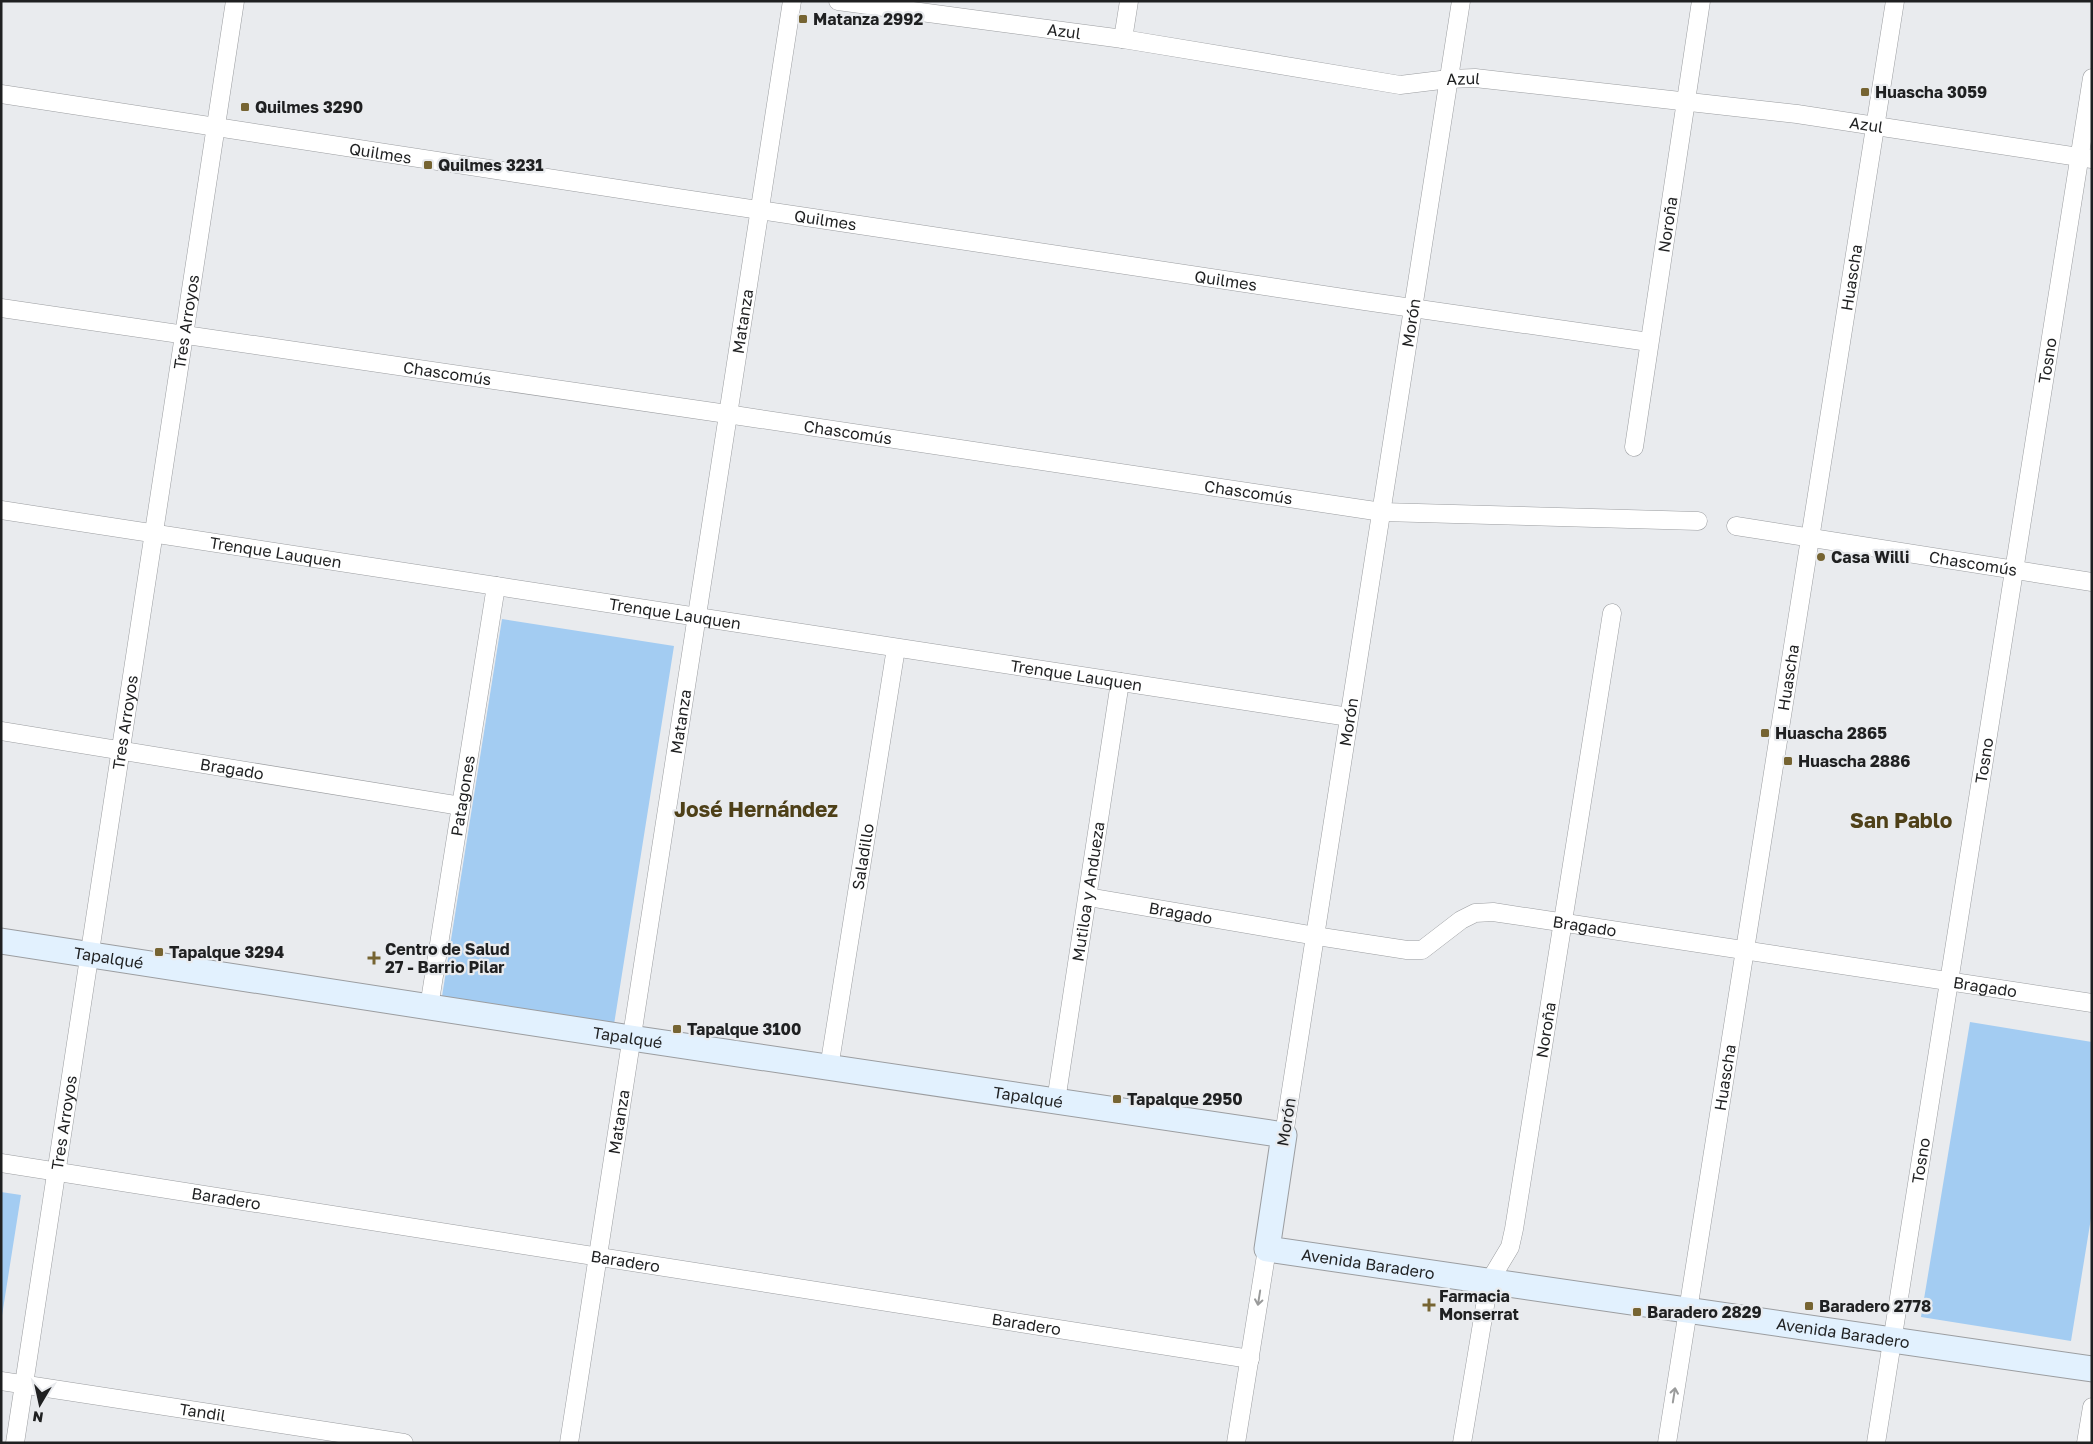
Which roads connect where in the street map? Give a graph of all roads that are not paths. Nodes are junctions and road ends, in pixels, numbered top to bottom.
1 (235, 1) edge
2 (792, 1) edge
3 (838, 1) edge
4 (1129, 1) edge
5 (1461, 1) edge
6 (1701, 1) edge
7 (1895, 1) edge
8 (1123, 39) junction
9 (2092, 78) edge
10 (1449, 79) junction
11 (1, 94) edge
12 (1686, 103) junction
13 (1875, 126) junction
14 (216, 128) junction
15 (2085, 158) edge
16 (759, 210) junction
17 (1, 308) edge
18 (1412, 309) junction
19 (184, 334) junction
20 (1649, 342) junction
21 (727, 414) junction
22 (1634, 447) dead end
23 (1, 510) edge
24 (1382, 512) junction
25 (1698, 521) dead end
26 (1736, 526) dead end
27 (154, 533) junction
28 (1810, 537) junction
29 (2014, 570) junction
30 (2092, 582) edge
31 (496, 586) junction
32 (1612, 613) dead end
33 (696, 616) junction
34 (896, 648) junction
35 (1120, 682) junction
36 (1349, 717) junction
37 (1, 731) edge
38 (121, 750) junction
39 (461, 806) junction
40 (1088, 897) junction
41 (1564, 922) junction
42 (1316, 936) junction
43 (1, 941) edge
44 (1746, 950) junction
45 (90, 954) junction
46 (1948, 981) junction
47 (2092, 1004) edge
48 (429, 1007) junction
49 (631, 1038) junction
50 (829, 1068) junction
51 (1056, 1101) junction
52 (1284, 1135) junction
53 (1, 1163) edge
54 (56, 1171) junction
55 (1267, 1249) junction
56 (597, 1256) junction
57 (1489, 1282) junction
58 (1687, 1310) junction
59 (1891, 1340) junction
60 (1250, 1359) junction
61 (2092, 1369) edge
62 (1, 1381) edge
63 (24, 1384) junction
64 (2092, 1407) edge
65 (15, 1443) edge
66 (404, 1443) edge
67 (569, 1443) edge
68 (1236, 1443) edge
69 (1462, 1443) edge
70 (1668, 1443) edge
71 (1876, 1443) edge
72 (2086, 1443) edge

1 - 14 street, Tres Arroyos
2 - 16 street, Matanza
3 - 8 street, Azul
4 - 8 street
5 - 10 street, Morón
6 - 12 street, Noroña
7 - 13 street, Huascha
8 - 10 street, Azul
9 - 15 street, Tosno
10 - 12 street, Azul
10 - 18 street, Morón
11 - 14 street, Quilmes
12 - 13 street, Azul
12 - 20 street, Noroña
13 - 15 street, Azul
13 - 28 street, Huascha
14 - 16 street, Quilmes
14 - 19 street, Tres Arroyos
15 - 29 street, Tosno
16 - 18 street, Quilmes
16 - 21 street, Matanza
17 - 19 street, Chascomús
18 - 20 street, Quilmes
18 - 24 street, Morón
19 - 21 street, Chascomús
19 - 27 street, Tres Arroyos
20 - 22 street, Noroña
21 - 24 street, Chascomús
21 - 33 street, Matanza
23 - 27 street, Trenque Lauquen
24 - 25 street, Chascomús
24 - 36 street, Morón
26 - 28 street, Chascomús
27 - 31 street, Trenque Lauquen
27 - 38 street, Tres Arroyos
28 - 29 street, Chascomús
28 - 44 street, Huascha
29 - 30 street, Chascomús
29 - 46 street, Tosno
31 - 33 street, Trenque Lauquen
31 - 39 street, Patagones
32 - 41 street, Noroña
33 - 34 street, Trenque Lauquen
33 - 49 street, Matanza
34 - 35 street, Trenque Lauquen
34 - 50 street, Saladillo
35 - 36 street, Trenque Lauquen
35 - 40 street, Mutiloa y Andueza
36 - 42 street, Morón
37 - 38 street, Bragado
38 - 39 street, Bragado
38 - 45 street, Tres Arroyos
39 - 48 street, Patagones
40 - 42 street, Bragado
40 - 51 street, Mutiloa y Andueza
41 - 42 street, Bragado
41 - 44 street, Bragado
41 - 57 street, Noroña
42 - 52 street, Morón
43 - 45 main road, Tapalqué
44 - 46 street, Bragado
44 - 58 street, Huascha
45 - 48 main road, Tapalqué
45 - 54 street, Tres Arroyos
46 - 47 street, Bragado
46 - 59 street, Tosno
48 - 49 main road, Tapalqué
49 - 50 main road, Tapalqué
49 - 56 street, Matanza
50 - 51 main road, Tapalqué
51 - 52 main road, Tapalqué
52 - 55 main road, Morón
53 - 54 street, Baradero
54 - 56 street, Baradero
54 - 63 street, Tres Arroyos
55 - 57 main road, Avenida Baradero
55 -> 60 street, Morón
56 - 60 street, Baradero
56 - 67 street, Matanza
57 - 58 main road, Avenida Baradero
57 - 69 street, Noroña
58 - 59 main road, Avenida Baradero
70 -> 58 street, Huascha
59 - 61 main road, Avenida Baradero
59 - 71 street, Tosno
60 - 68 street, Morón
62 - 63 street, Tandil
63 - 65 street, Tres Arroyos
63 - 66 street, Tandil
64 - 72 street

